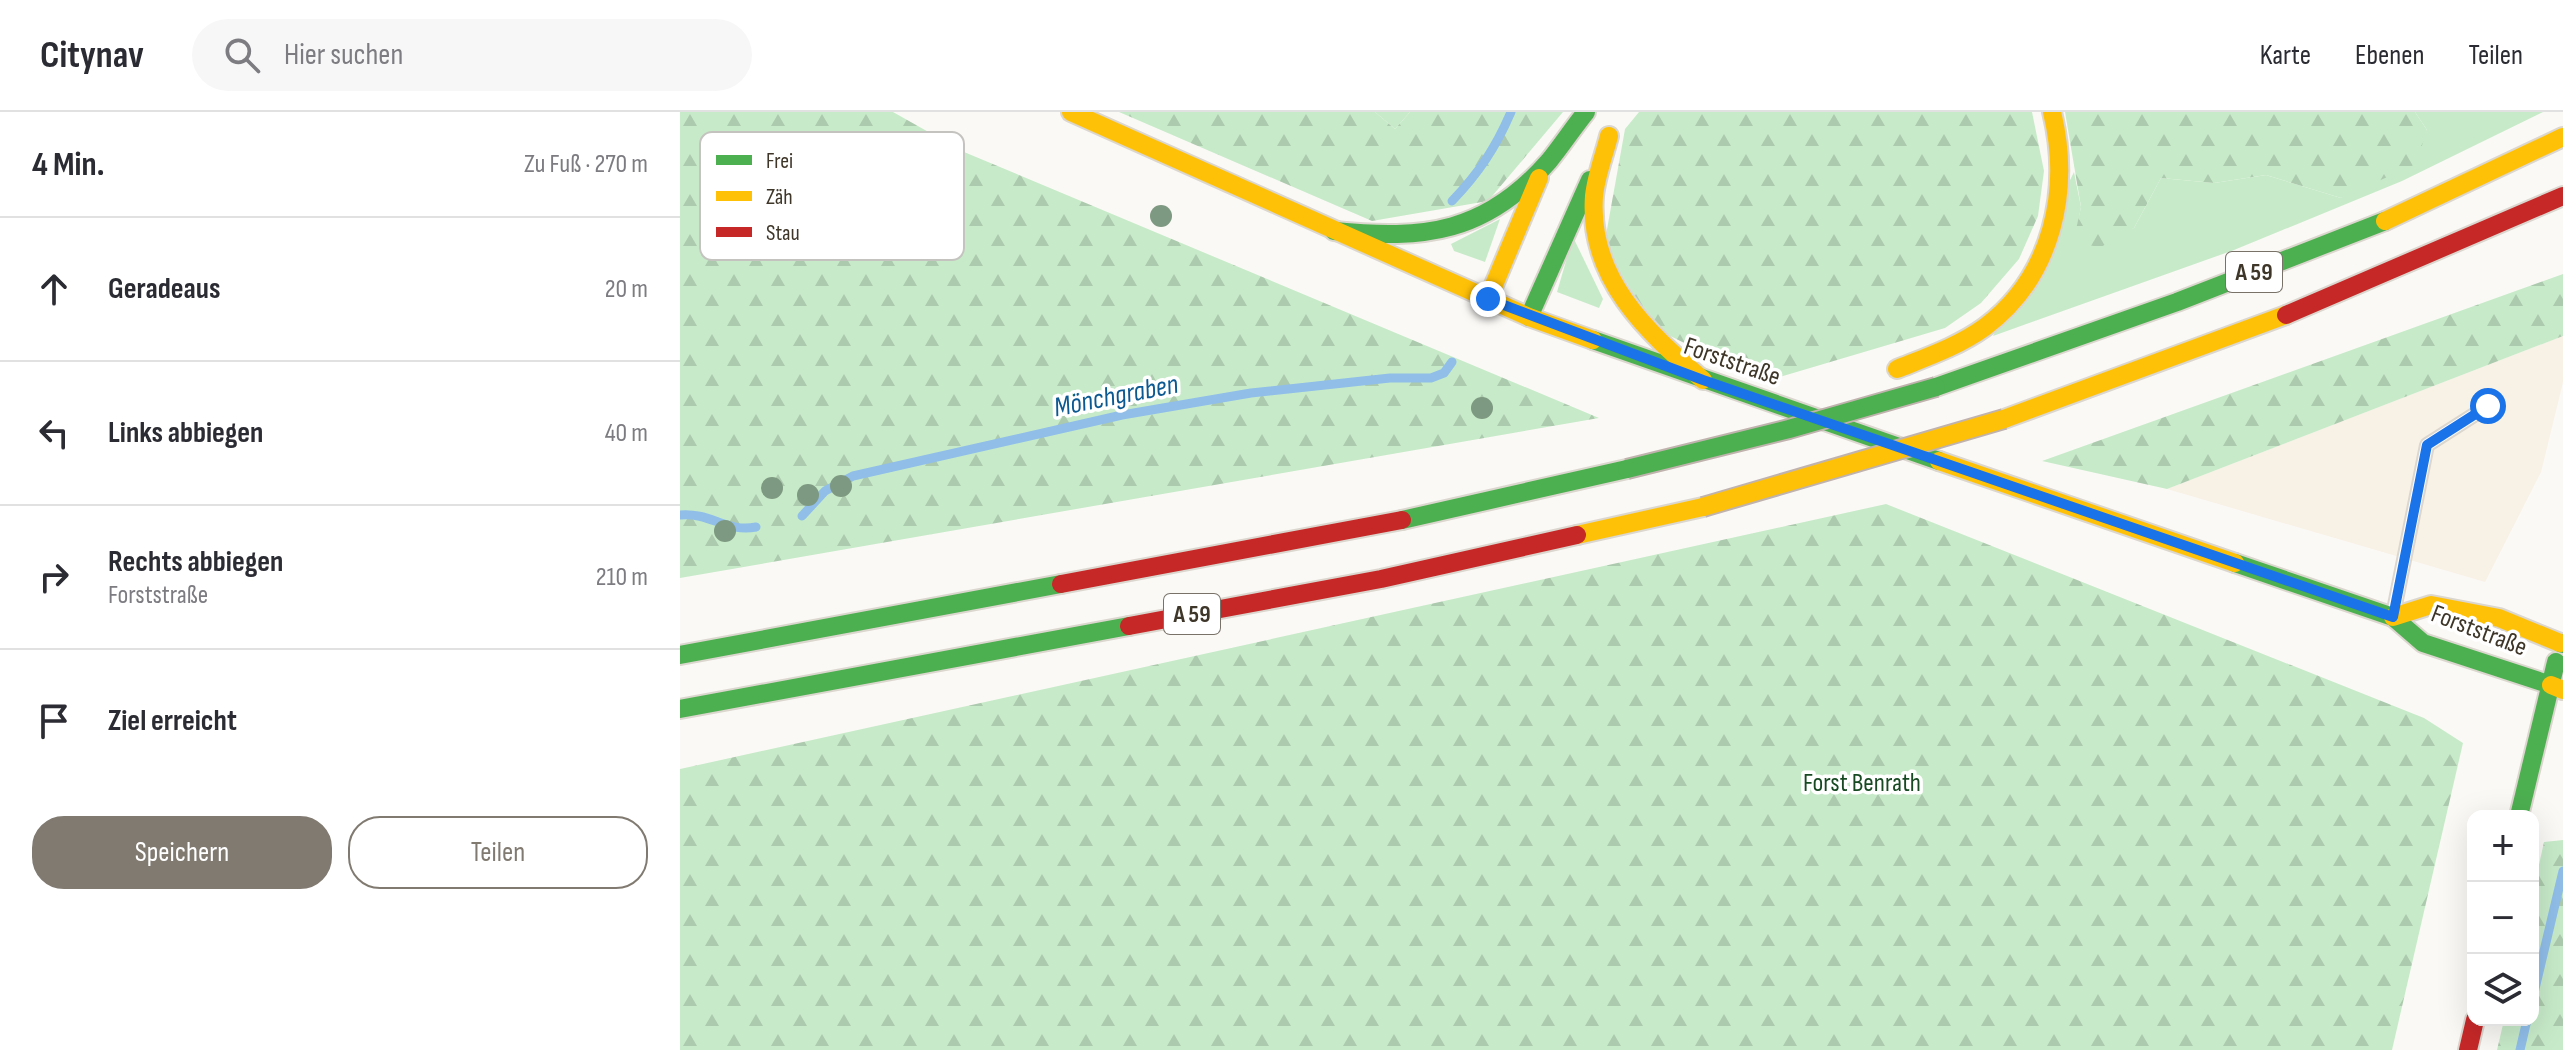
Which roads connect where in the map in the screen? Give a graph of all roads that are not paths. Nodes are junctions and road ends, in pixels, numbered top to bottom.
1 (1071, 112) edge
2 (1586, 112) edge
3 (2052, 112) edge
4 (2563, 137) edge
5 (1545, 165) junction
6 (2563, 196) edge
7 (1334, 231) junction
8 (1488, 299) junction
9 (1529, 317) junction
10 (1890, 371) dead end
11 (1703, 380) junction
12 (1812, 393) dead end
13 (2488, 406) dead end
14 (1741, 414) dead end
15 (1712, 427) dead end
16 (1627, 469) junction
17 (2393, 617) junction
18 (2562, 640) edge
19 (680, 655) edge
20 (2557, 688) edge
21 (680, 709) edge
22 (2521, 810) edge
23 (2474, 1026) edge
24 (2468, 1050) edge

1 - 7 main road, Forststraße
2 - 5 main road
3 - 10 main road
4 - 16 main road, A 59, bridge
5 - 7 main road
5 - 8 main road
6 - 21 main road, A 59, bridge
7 - 8 main road, Forststraße
8 - 9 main road, Forststraße
9 - 11 main road, Forststraße
9 - 11 main road
11 - 17 main road, Forststraße
12 - 14 main road
13 - 17 lane
15 - 16 main road, bridge
16 - 19 main road, A 59
17 - 18 main road, Forststraße
17 - 20 main road, Forststraße
18 - 20 main road
20 - 22 main road
23 - 24 main road

